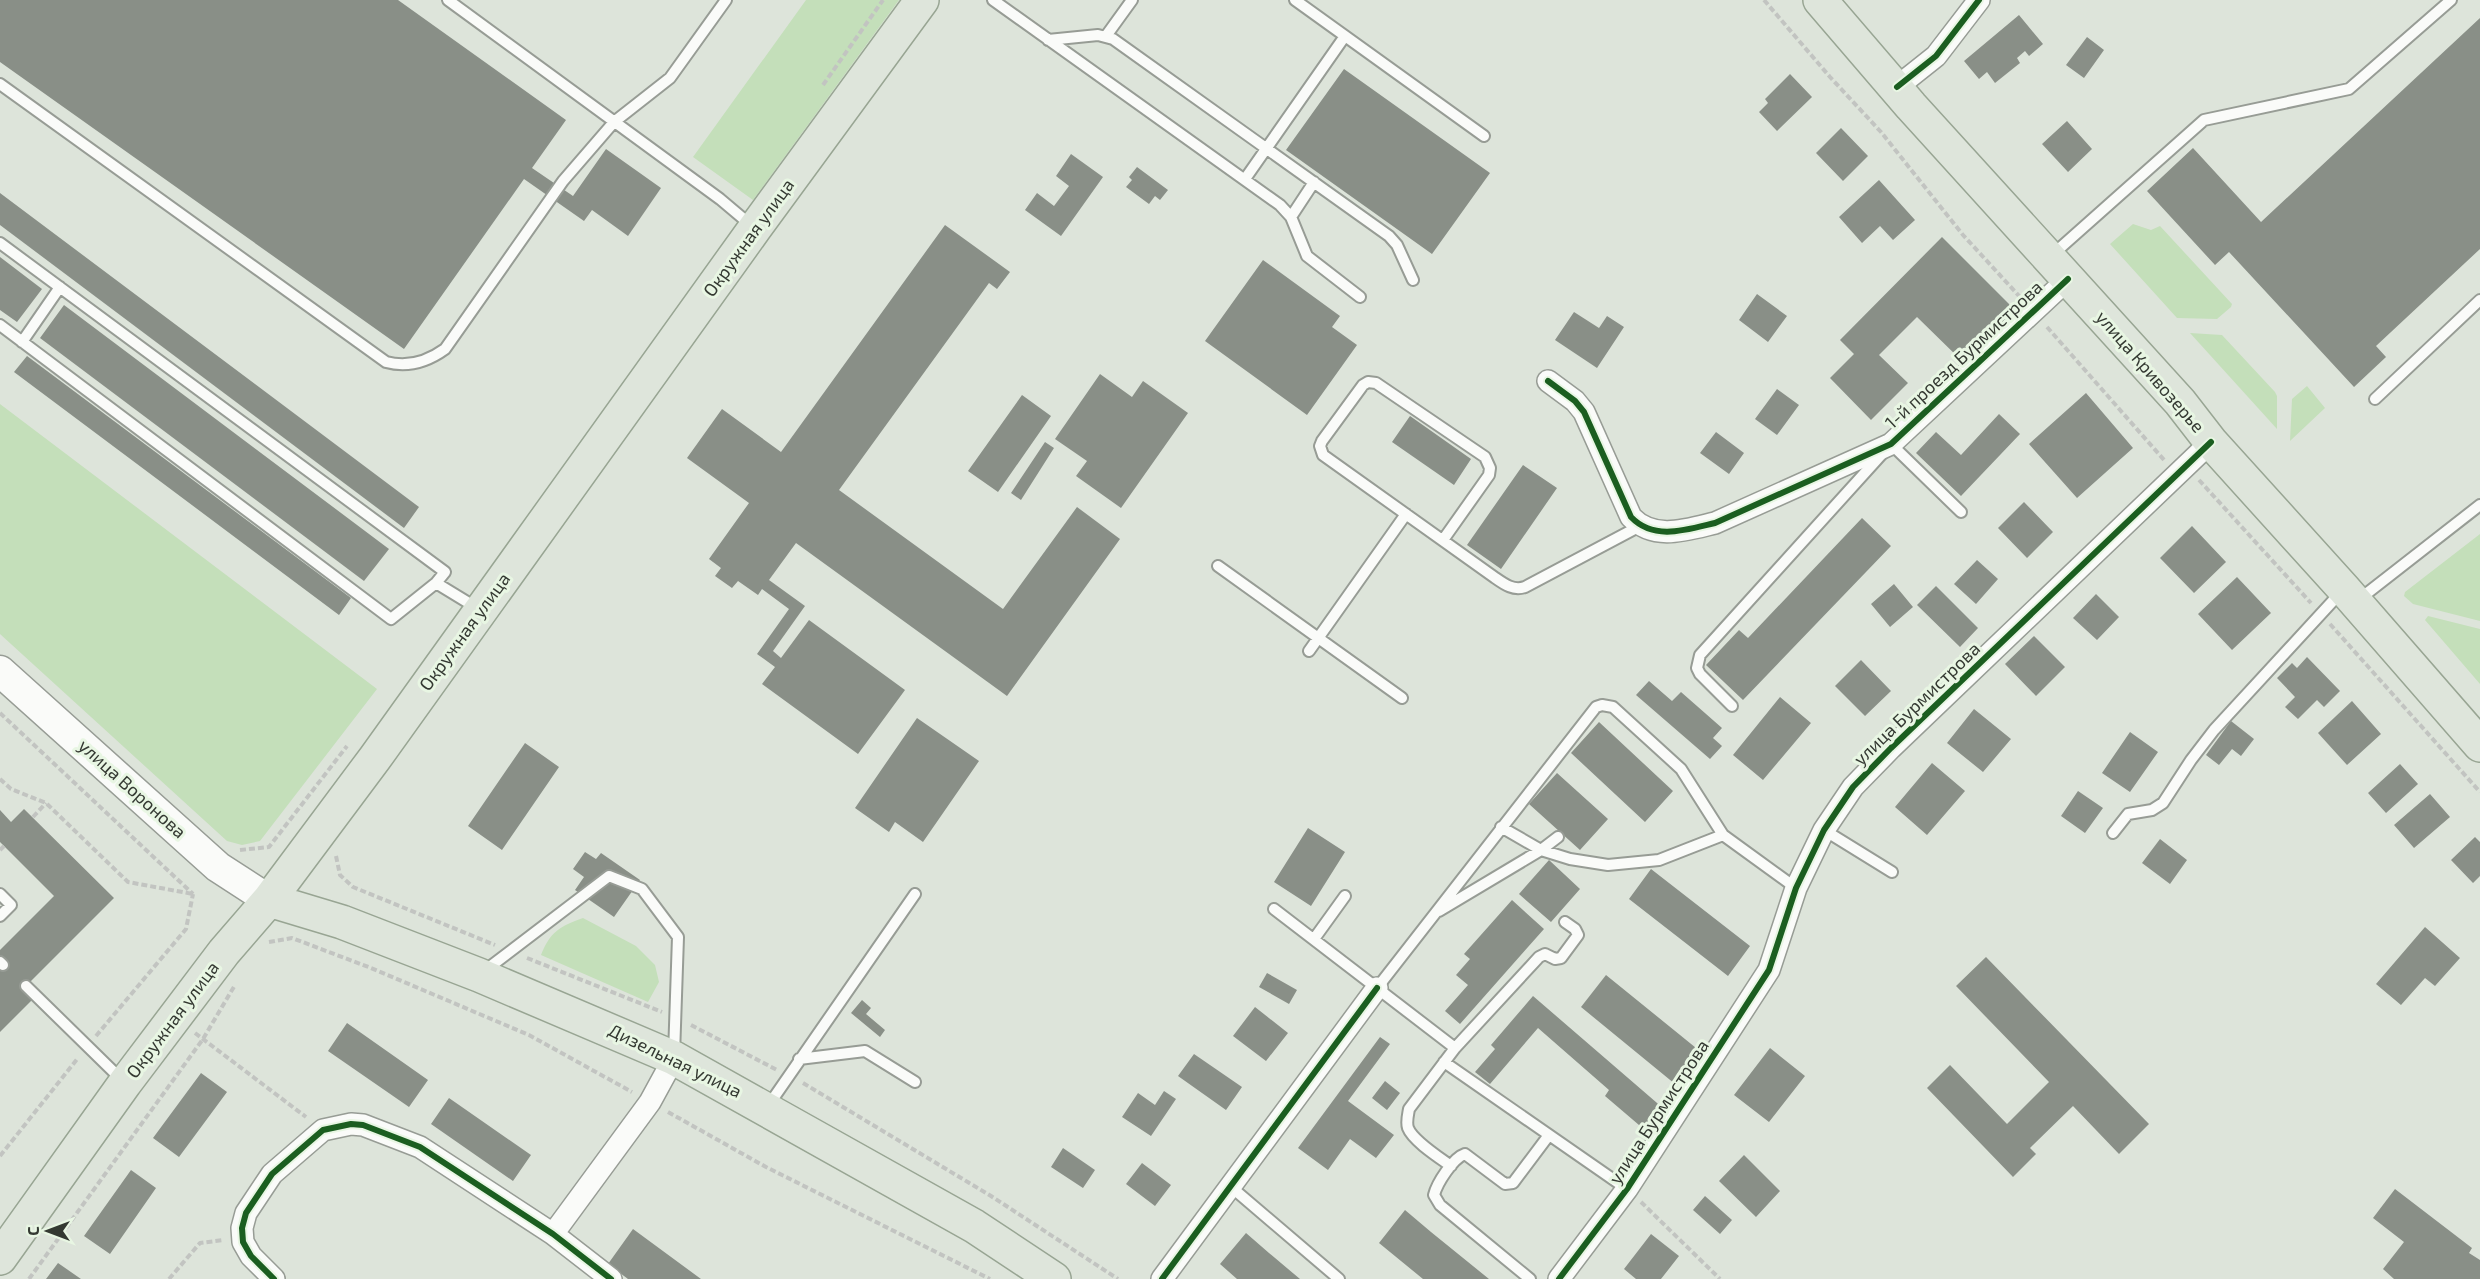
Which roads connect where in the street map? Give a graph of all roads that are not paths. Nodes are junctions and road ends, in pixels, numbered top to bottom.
1 (448, 0) edge
2 (726, 0) edge
3 (922, 0) edge
4 (993, 0) edge
5 (1131, 0) edge
6 (1294, 0) edge
7 (1820, 0) edge
8 (1979, 0) edge
9 (2451, 0) edge
10 (1106, 36) junction
11 (1344, 36) junction
12 (1048, 40) junction
13 (0, 84) edge
14 (1897, 87) junction
15 (614, 122) junction
16 (1484, 136) dead end
17 (1266, 148) junction
18 (1245, 179) junction
19 (1314, 182) junction
20 (1291, 217) junction
21 (755, 228) junction
22 (0, 243) edge
23 (2058, 269) junction
24 (1413, 280) dead end
25 (60, 287) junction
26 (1360, 297) dead end
27 (2480, 300) edge
28 (0, 325) edge
29 (22, 342) junction
30 (1548, 381) dead end
31 (2375, 399) dead end
32 (2211, 442) junction
33 (1891, 444) junction
34 (2480, 505) edge
35 (1961, 512) dead end
36 (1406, 514) junction
37 (1640, 526) junction
38 (1443, 540) junction
39 (1218, 566) dead end
40 (436, 583) junction
41 (2350, 596) junction
42 (480, 610) junction
43 (1318, 639) junction
44 (1310, 651) dead end
45 (0, 672) edge
46 (1402, 698) dead end
47 (1732, 706) dead end
48 (2480, 745) edge
49 (1501, 828) junction
50 (1824, 830) junction
51 (2113, 833) dead end
52 (1723, 835) junction
53 (1558, 837) dead end
54 (1541, 850) junction
55 (1892, 872) dead end
56 (1796, 888) junction
57 (0, 894) edge
58 (915, 894) dead end
59 (1344, 896) dead end
60 (269, 900) junction
61 (1274, 909) dead end
62 (1433, 915) junction
63 (0, 916) edge
64 (1566, 922) dead end
65 (1314, 939) junction
66 (479, 975) junction
67 (26, 987) dead end
68 (1377, 988) junction
69 (1455, 1048) junction
70 (674, 1058) junction
71 (799, 1059) junction
72 (1444, 1062) junction
73 (915, 1082) dead end
74 (125, 1083) junction
75 (767, 1108) junction
76 (1549, 1135) junction
77 (1451, 1166) junction
78 (1230, 1186) junction
79 (1628, 1189) junction
80 (553, 1234) junction
81 (0, 1258) edge
82 (274, 1279) edge
83 (611, 1279) edge
84 (1053, 1279) edge
85 (1162, 1279) edge
86 (1339, 1279) edge
87 (1530, 1279) edge
88 (1559, 1279) edge

1 - 15 lane
2 - 15 lane
3 - 21 main road, Окружная улица
4 - 12 lane
5 - 10 lane
6 - 11 lane
7 - 14 main road, улица Кривозерье
8 - 14 street
9 - 23 lane
10 - 12 lane
10 - 17 lane
11 - 16 lane
11 - 17 lane
12 - 18 lane
13 - 15 lane
14 - 23 main road, улица Кривозерье
15 - 21 lane
17 - 18 lane
17 - 19 lane
18 - 20 lane
19 - 20 lane
19 - 24 lane
20 - 26 lane
21 - 42 main road, Окружная улица
22 - 25 lane
23 - 32 main road, улица Кривозерье
23 - 33 street, 1-й проезд Бурмистрова
25 - 29 lane
25 - 40 lane
27 - 31 lane
28 - 29 lane
29 - 40 lane
30 - 37 street
32 - 41 main road, улица Кривозерье
32 - 50 street, улица Бурмистрова
33 - 35 lane
33 - 37 street, 1-й проезд Бурмистрова
33 - 47 lane
34 - 41 lane
36 - 38 lane
36 - 38 lane
36 - 43 lane
37 - 38 lane
39 - 43 lane
40 - 42 lane
41 - 48 main road, улица Кривозерье
41 - 51 lane
42 - 60 main road, Окружная улица
43 - 44 lane
43 - 46 lane
45 - 60 main road, улица Воронова
49 - 52 lane
49 - 54 lane
49 - 62 lane
50 - 55 lane
50 - 56 street, улица Бурмистрова
52 - 54 lane
52 - 56 lane
53 - 54 lane
54 - 62 lane
56 - 79 street, улица Бурмистрова
57 - 63 lane
58 - 71 lane
59 - 65 lane
60 - 66 main road, Дизельная улица
60 - 74 main road, Окружная улица
61 - 65 lane
62 - 68 lane
64 - 69 lane
65 - 68 lane
66 - 70 main road, Дизельная улица
66 - 70 lane
67 - 74 lane
68 - 69 lane
68 - 78 street
69 - 72 lane
70 - 75 main road, Дизельная улица
70 - 80 street
71 - 73 lane
71 - 75 lane
72 - 76 lane
72 - 77 lane
74 - 81 main road, Окружная улица
75 - 84 main road, Дизельная улица
76 - 77 lane
76 - 79 lane
77 - 87 lane
78 - 85 street
78 - 86 lane
79 - 88 street, улица Бурмистрова
80 - 82 street
80 - 83 street

